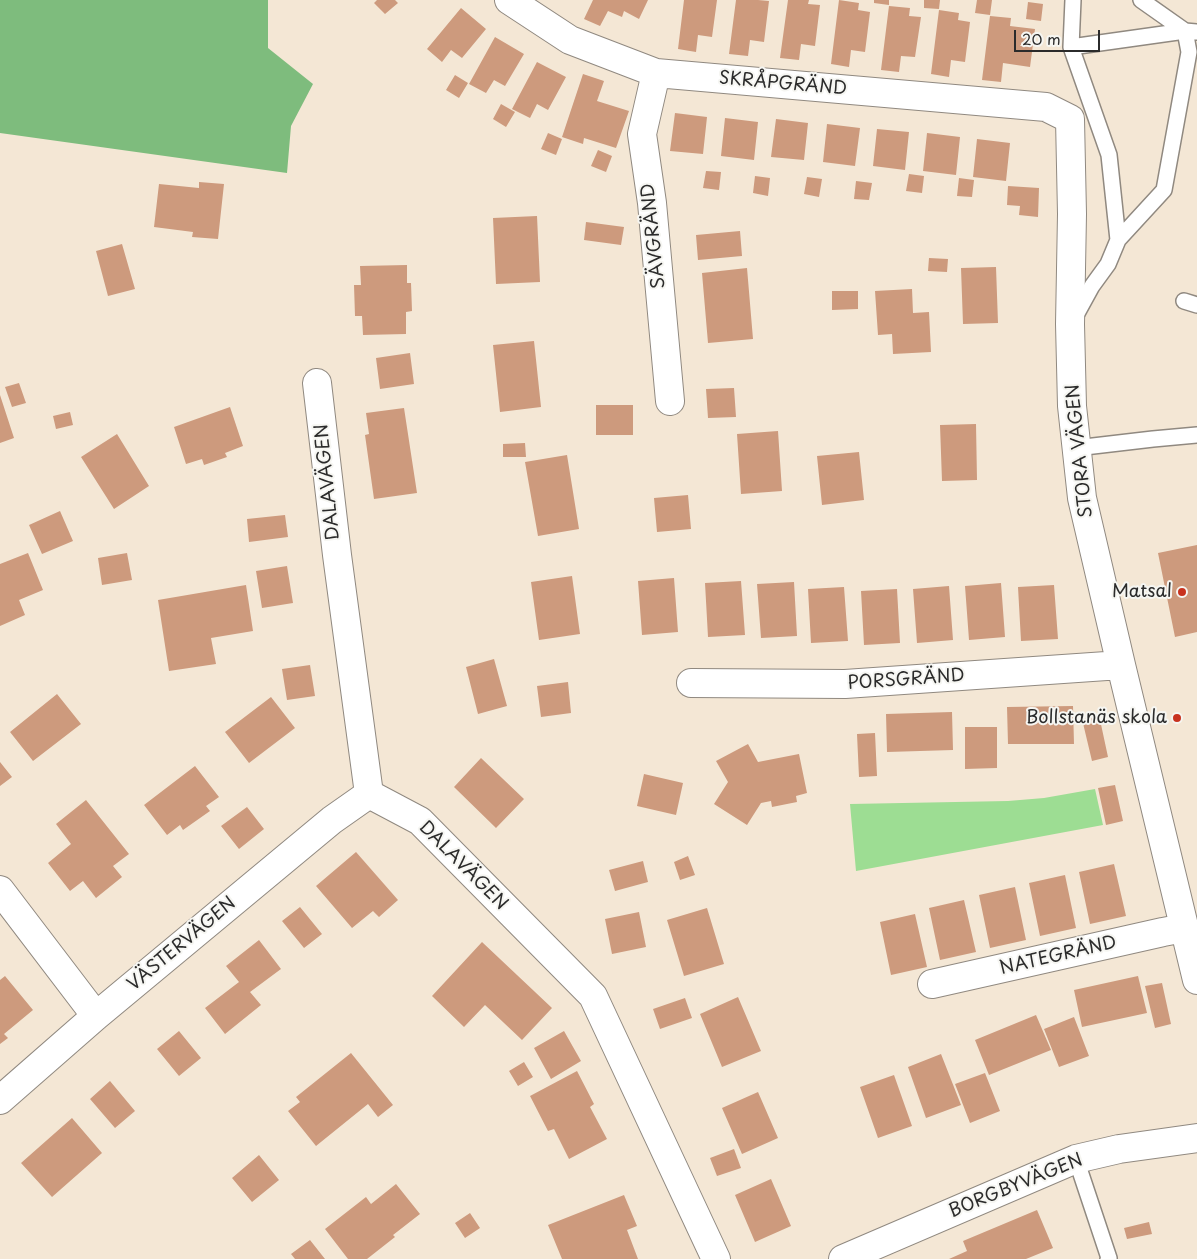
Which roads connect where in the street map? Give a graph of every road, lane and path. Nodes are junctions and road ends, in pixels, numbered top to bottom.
1 (509, 0) edge
2 (1073, 0) edge
3 (1141, 0) edge
4 (1191, 32) edge
5 (1071, 47) junction
6 (656, 73) junction
7 (1070, 119) joint
8 (1118, 240) junction
9 (1070, 324) junction
10 (317, 383) dead end
11 (670, 401) dead end
12 (1197, 435) edge
13 (1076, 448) junction
14 (1121, 665) junction
15 (691, 683) dead end
16 (369, 794) junction
17 (0, 890) edge
18 (1190, 939) edge
19 (1197, 980) edge
20 (932, 984) dead end
21 (96, 1016) junction
22 (0, 1100) edge
23 (1197, 1138) edge
24 (1076, 1160) junction
25 (716, 1259) edge
26 (843, 1259) edge
27 (1108, 1259) edge

1 - 6 street, SKRÅPGRÄND
2 - 5 lane
3 - 4 lane
4 - 5 lane
4 - 8 lane
5 - 8 lane
6 - 7 street, SKRÅPGRÄND
6 - 11 street, SÄVGRÄND
7 - 9 street, STORA VÄGEN
8 - 9 lane
9 - 13 street, STORA VÄGEN
10 - 16 street, DALAVÄGEN
12 - 13 lane
13 - 14 street, STORA VÄGEN
14 - 15 street, PORSGRÄND
14 - 18 street, STORA VÄGEN
16 - 21 street, VÄSTERVÄGEN
16 - 25 street, DALAVÄGEN
17 - 21 street
18 - 19 street, STORA VÄGEN
18 - 20 street, NATEGRÄND
21 - 22 street, VÄSTERVÄGEN
23 - 24 street, BORGBYVÄGEN
24 - 26 street, BORGBYVÄGEN
24 - 27 lane

